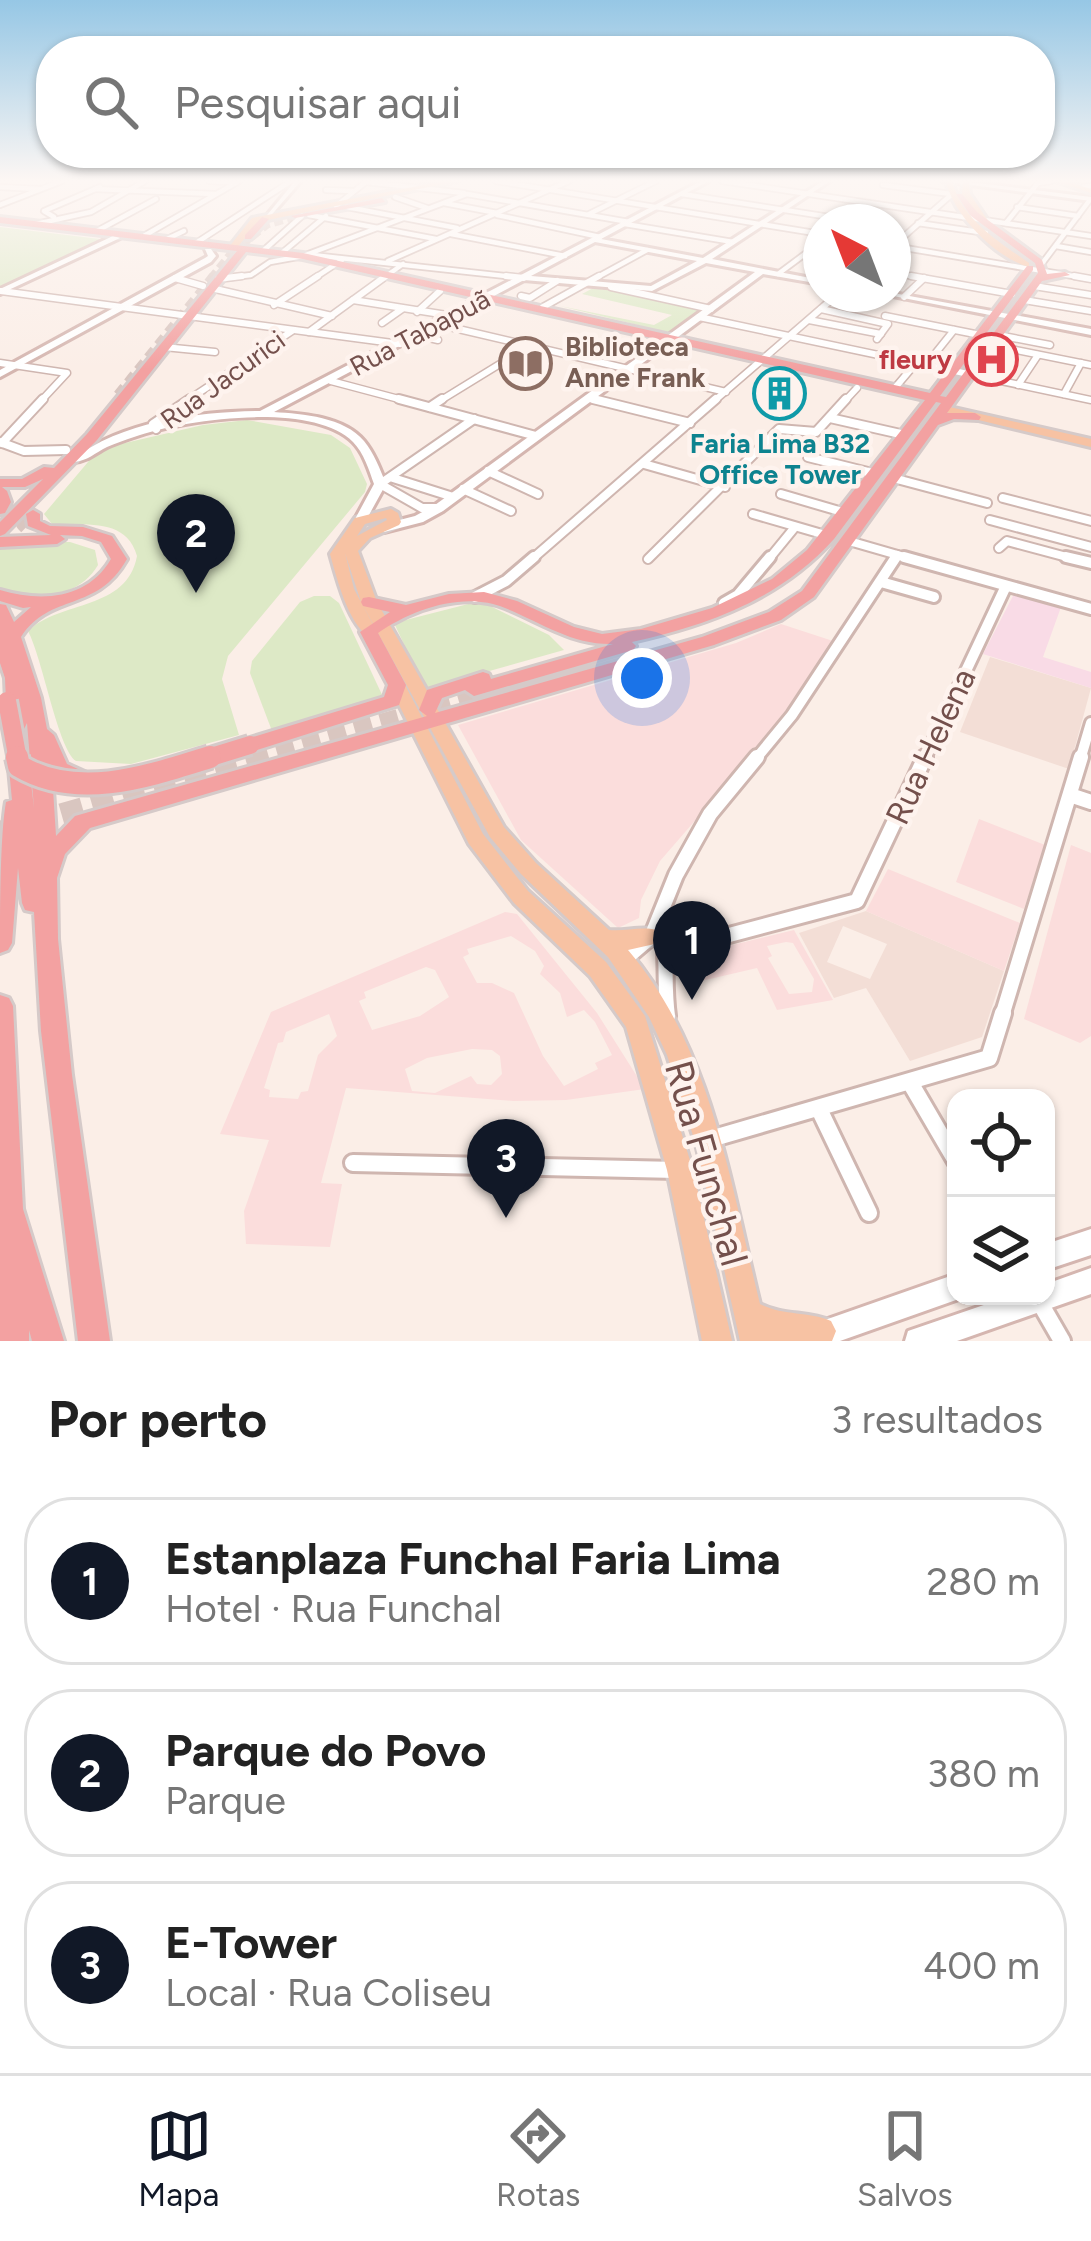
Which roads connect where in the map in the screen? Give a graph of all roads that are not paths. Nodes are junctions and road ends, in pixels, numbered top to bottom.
1 (104, 244) edge
2 (185, 244) edge
3 (201, 244) edge
4 (243, 244) tunnel mouth
5 (243, 244) tunnel mouth
6 (270, 244) edge
7 (293, 244) edge
8 (335, 244) edge
9 (427, 244) edge
10 (503, 244) edge
11 (588, 244) edge
12 (618, 244) edge
13 (731, 244) edge
14 (1006, 244) tunnel mouth
15 (1056, 246) joint
16 (239, 248) junction
17 (911, 249) edge
18 (647, 250) junction
19 (208, 251) junction
20 (1091, 251) edge
21 (283, 252) junction
22 (803, 253) edge
23 (259, 255) junction
24 (303, 256) junction
25 (565, 256) junction
26 (705, 261) junction
27 (270, 262) junction
28 (385, 262) junction
29 (403, 264) junction
30 (335, 265) junction
31 (1012, 266) joint
32 (1036, 269) junction
33 (761, 271) junction
34 (778, 274) junction
35 (1065, 275) joint
36 (911, 276) edge
37 (175, 278) junction
38 (383, 278) junction
39 (524, 278) junction
40 (923, 278) junction
41 (803, 279) edge
42 (1091, 279) edge
43 (557, 281) junction
44 (210, 284) junction
45 (588, 284) junction
46 (446, 286) junction
47 (911, 290) edge
48 (1, 291) edge
49 (648, 291) junction
50 (1091, 295) edge
51 (521, 296) dead end
52 (1018, 297) junction
53 (487, 298) junction
54 (911, 298) edge
55 (352, 300) junction
56 (274, 305) junction
57 (121, 307) junction
58 (402, 309) junction
59 (711, 309) junction
60 (550, 311) junction
61 (1091, 311) edge
62 (417, 312) junction
63 (817, 312) edge
64 (834, 312) edge
65 (996, 314) junction
66 (185, 315) junction
67 (332, 316) junction
68 (453, 316) junction
69 (885, 316) dead end
70 (699, 317) junction
71 (1011, 317) junction
72 (808, 320) junction
73 (382, 323) dead end
74 (437, 324) junction
75 (1062, 326) junction
76 (954, 330) junction
77 (292, 331) junction
78 (309, 332) junction
79 (1091, 332) edge
80 (416, 335) junction
81 (980, 335) junction
82 (789, 337) junction
83 (669, 339) junction
84 (438, 340) dead end
85 (994, 340) junction
86 (166, 341) junction
87 (400, 344) junction
88 (887, 344) dead end
89 (1050, 345) junction
90 (529, 346) junction
91 (215, 352) dead end
92 (1041, 355) junction
93 (878, 356) junction
94 (761, 361) junction
95 (0, 363) edge
96 (1081, 363) junction
97 (921, 364) junction
98 (16, 365) junction
99 (1091, 365) edge
100 (628, 369) junction
101 (804, 371) junction
102 (954, 371) junction
103 (0, 374) edge
104 (970, 374) junction
105 (331, 381) junction
106 (857, 384) junction
107 (1018, 385) junction
108 (726, 392) junction
109 (122, 393) junction
110 (898, 393) junction
111 (1064, 394) junction
112 (588, 398) junction
113 (1091, 400) edge
114 (936, 406) junction
115 (430, 407) junction
116 (261, 415) junction
117 (975, 416) joint
118 (830, 418) junction
119 (474, 419) junction
120 (690, 423) junction
121 (155, 429) junction
122 (1059, 431) junction
123 (1091, 434) edge
124 (905, 435) junction
125 (92, 436) junction
126 (536, 436) junction
127 (1, 442) edge
128 (1091, 443) edge
129 (72, 455) junction
130 (808, 457) dead end
131 (644, 464) junction
132 (49, 470) junction
133 (488, 471) junction
134 (876, 474) junction
135 (893, 478) junction
136 (384, 482) junction
137 (0, 487) edge
138 (725, 487) junction
139 (458, 493) junction
140 (538, 494) dead end
141 (781, 494) dead end
142 (1003, 498) dead end
143 (987, 503) dead end
144 (439, 508) junction
145 (512, 512) dead end
146 (846, 513) junction
147 (753, 514) dead end
148 (17, 517) edge
149 (359, 520) junction
150 (990, 520) dead end
151 (1091, 521) edge
152 (795, 527) junction
153 (384, 528) junction
154 (829, 536) junction
155 (0, 537) edge
156 (849, 541) junction
157 (1091, 547) edge
158 (999, 548) dead end
159 (897, 554) junction
160 (648, 559) dead end
161 (1091, 562) edge
162 (806, 563) junction
163 (828, 572) junction
164 (506, 581) junction
165 (881, 582) junction
166 (1006, 586) junction
167 (808, 594) junction
168 (0, 595) edge
169 (475, 597) junction
170 (934, 597) dead end
171 (496, 599) junction
172 (773, 600) junction
173 (369, 602) junction
174 (0, 609) edge
175 (1091, 609) edge
176 (410, 610) junction
177 (546, 622) junction
178 (375, 628) junction
179 (655, 631) junction
180 (7, 635) edge
181 (0, 658) edge
182 (397, 685) junction
183 (4, 694) edge
184 (36, 714) junction
185 (423, 720) junction
186 (1091, 724) edge
187 (273, 739) junction
188 (199, 765) junction
189 (254, 772) junction
190 (19, 773) junction
191 (1070, 794) junction
192 (1091, 802) edge
193 (43, 886) junction
194 (660, 935) junction
195 (604, 938) junction
196 (0, 943) edge
197 (46, 947) junction
198 (624, 961) junction
199 (598, 969) junction
200 (0, 1006) edge
201 (671, 1035) junction
202 (911, 1084) junction
203 (658, 1088) junction
204 (819, 1109) junction
205 (706, 1140) junction
206 (947, 1146) edge
207 (353, 1163) dead end
208 (680, 1170) junction
209 (6, 1203) junction
210 (869, 1213) dead end
211 (1091, 1242) edge
212 (1055, 1254) edge
213 (1091, 1280) edge
214 (947, 1289) edge
215 (1055, 1292) edge
216 (1017, 1305) edge
217 (1040, 1305) edge
218 (751, 1327) edge
219 (812, 1336) edge
220 (13, 1341) edge
221 (48, 1341) edge
222 (94, 1341) edge
223 (717, 1341) edge
224 (918, 1341) edge
225 (1062, 1341) edge

1 - 48 street
2 - 19 highway
3 - 16 highway
4 - 16 highway
5 - 16 main road
6 - 23 street
7 - 21 street
8 - 24 street
9 - 28 street
10 - 25 street
11 - 25 street, Rua Tabapuã
12 - 18 street
13 - 26 street
14 - 32 highway
15 - 20 street
15 - 32 street
16 - 19 highway
16 - 23 highway
16 - 23 highway
16 - 44 highway
17 - 31 street
18 - 26 street
18 - 45 street
19 - 37 street
21 - 23 highway
21 - 24 highway
22 - 34 street
23 - 27 highway
24 - 27 street
24 - 30 highway
25 - 39 street, Rua Tabapuã
26 - 33 street
26 - 49 street
27 - 30 highway
27 - 44 street
28 - 29 street
28 - 30 street
29 - 38 street
29 - 39 street
30 - 38 highway
30 - 56 street
31 - 32 highway
32 - 35 highway
32 - 50 street
32 - 52 highway
33 - 34 street
33 - 59 street
34 - 41 street
35 - 42 street
36 - 40 street
37 - 44 street
37 - 57 street
38 - 46 highway
38 - 55 street
39 - 43 street
39 - 53 street, Rua Tabapuã
40 - 47 street
40 - 52 street
43 - 45 street
43 - 51 street
44 - 56 street
44 - 66 highway
45 - 49 street
45 - 60 street
46 - 53 highway
46 - 62 street
48 - 57 street
49 - 59 street
52 - 61 street
52 - 65 highway
52 - 71 highway
53 - 60 highway
53 - 60 highway
53 - 68 street, Rua Tabapuã
54 - 65 street
55 - 58 street
55 - 67 street
56 - 67 street
57 - 66 street
57 - 98 street
58 - 62 street
58 - 73 street
59 - 70 street
60 - 83 highway
62 - 68 street
63 - 72 street
64 - 72 street
65 - 71 street
65 - 81 highway
66 - 77 street
66 - 86 highway
66 - 129 highway
67 - 78 street
68 - 74 street, Rua Tabapuã
69 - 76 street
70 - 82 street
70 - 83 street
71 - 75 street
71 - 85 highway
72 - 82 street
74 - 80 street, Rua Tabapuã
74 - 90 street
75 - 79 street
75 - 89 street
76 - 81 street
76 - 97 street
77 - 78 street
77 - 121 street, Rua Jacurici
78 - 87 street
80 - 84 street
80 - 87 street, Rua Tabapuã
81 - 102 highway
82 - 93 street
82 - 94 street
83 - 94 highway
83 - 100 street
85 - 89 street
85 - 92 street
85 - 104 highway
86 - 91 street
86 - 109 highway
87 - 105 street, Rua Tabapuã
88 - 93 street
89 - 92 street
90 - 100 street
90 - 115 street
92 - 96 street
92 - 107 street
93 - 97 street
94 - 101 highway
94 - 108 street
95 - 98 street
96 - 99 street
96 - 111 street
97 - 102 street
97 - 110 street
98 - 103 street
98 - 127 street
100 - 108 street
100 - 112 street
101 - 106 highway
101 - 106 highway
102 - 104 street
102 - 114 highway
104 - 107 street
104 - 114 highway
105 - 115 street
105 - 116 street, Rua Tabapuã
106 - 110 highway
106 - 118 street
107 - 111 street
108 - 120 street
109 - 125 highway
109 - 148 highway
110 - 114 highway
110 - 114 highway
111 - 113 street
112 - 120 street
112 - 126 street
114 - 117 highway
114 - 122 main road
114 - 124 highway
114 - 135 highway
115 - 119 street
116 - 121 street
116 - 136 street
117 - 122 main road
118 - 124 street
118 - 138 street
119 - 126 street
119 - 136 street
120 - 131 street
121 - 129 street
122 - 123 main road
122 - 128 main road
124 - 134 highway
125 - 129 highway
125 - 148 highway
125 - 155 highway
126 - 133 street
127 - 129 street
129 - 132 highway
129 - 148 highway
130 - 134 street
131 - 138 street
131 - 164 street
132 - 137 highway
132 - 148 highway
133 - 139 street
133 - 140 street
134 - 146 highway
135 - 143 street
135 - 156 highway
136 - 139 street
136 - 144 street
136 - 149 street
137 - 148 highway
138 - 160 street
139 - 144 street
139 - 145 street
141 - 146 street
142 - 151 street
144 - 153 street
146 - 154 highway
147 - 152 street
148 - 155 highway
148 - 180 highway
149 - 153 main road
149 - 178 main road
150 - 157 street
152 - 154 street
152 - 179 street
153 - 173 main road
154 - 162 highway
155 - 168 highway
156 - 159 street
156 - 163 highway
158 - 161 street
159 - 165 street, Rua Funchal
159 - 166 street
162 - 172 highway
162 - 179 highway
163 - 167 highway
163 - 172 highway
164 - 169 street
164 - 171 street
165 - 170 street
165 - 194 street, Rua Funchal
166 - 175 street
166 - 194 street, Rua Helena
167 - 172 highway
167 - 185 highway
169 - 171 highway
169 - 176 highway
171 - 177 highway
173 - 176 highway
173 - 178 main road
174 - 180 highway
176 - 178 highway
177 - 179 highway
177 - 185 highway
178 - 182 highway
178 - 185 main road
180 - 184 highway
180 - 190 highway
181 - 183 highway
182 - 185 main road
182 - 187 highway
183 - 187 highway, bridge
184 - 188 highway
184 - 193 highway
185 - 189 highway
185 - 195 main road
185 - 199 main road, Rua Funchal
186 - 191 street
187 - 188 highway
188 - 189 highway
189 - 193 highway
190 - 196 highway
190 - 197 highway
191 - 192 street
191 - 202 street
193 - 197 highway
194 - 195 main road
194 - 198 street, Rua Funchal
194 - 201 street, Rua Funchal
195 - 198 main road
197 - 222 highway
198 - 199 street, Rua Funchal
198 - 201 main road
199 - 203 main road, Rua Funchal
200 - 209 highway
201 - 205 main road, Rua Funchal
202 - 204 street
202 - 206 street
203 - 205 main road
203 - 208 main road, Rua Funchal
204 - 205 street
204 - 210 street
205 - 218 main road, Rua Funchal
207 - 208 street
208 - 223 main road, Rua Funchal
209 - 220 highway
209 - 221 highway
211 - 212 street
213 - 215 street
214 - 219 street
216 - 224 street
217 - 225 street
218 - 219 main road

